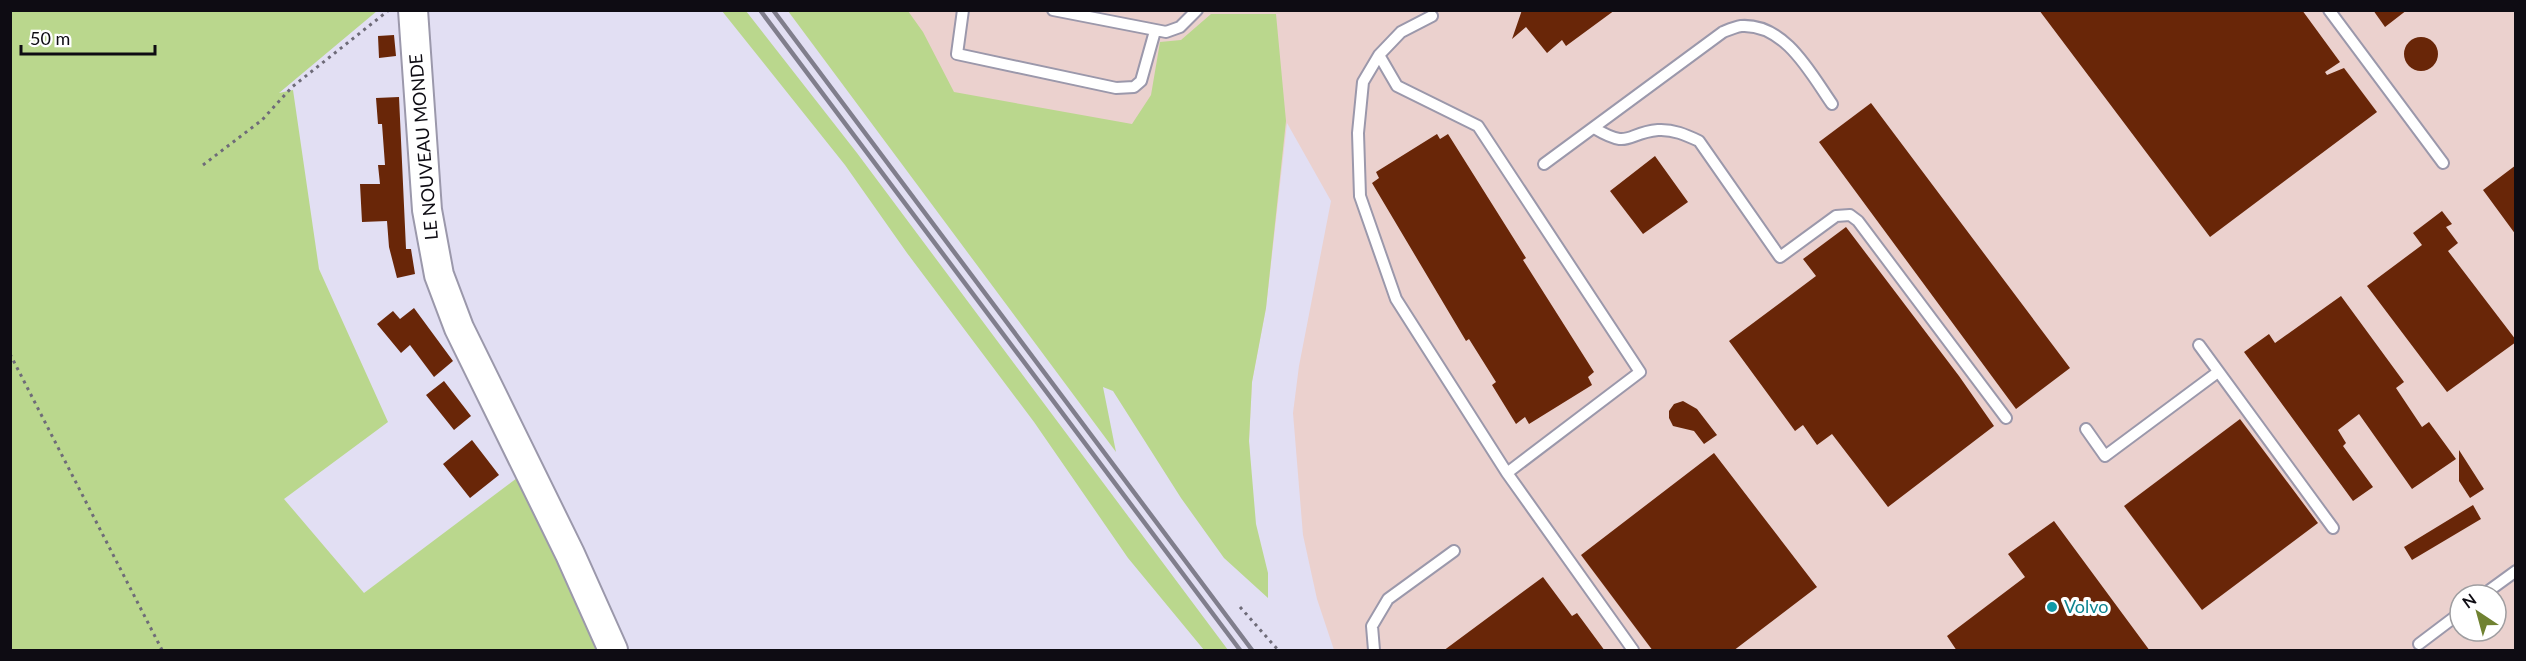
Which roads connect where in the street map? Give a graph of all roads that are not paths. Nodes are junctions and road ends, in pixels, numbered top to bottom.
1 (413, 10) edge
2 (963, 10) edge
3 (1053, 10) edge
4 (1197, 10) edge
5 (2329, 10) edge
6 (1432, 16) dead end
7 (1155, 30) junction
8 (1378, 55) junction
9 (1832, 104) dead end
10 (1594, 128) junction
11 (2443, 163) dead end
12 (1544, 164) dead end
13 (2199, 345) dead end
14 (2218, 372) junction
15 (2006, 417) dead end
16 (2086, 429) dead end
17 (1507, 473) junction
18 (2333, 528) dead end
19 (1454, 551) dead end
20 (2516, 570) edge
21 (2499, 583) edge
22 (2448, 622) edge
23 (2419, 644) dead end
24 (613, 651) edge
25 (1374, 651) edge
26 (1633, 651) edge

1 - 24 street, LE NOUVEAU MONDE
2 - 7 lane
3 - 7 lane
4 - 7 lane
5 - 11 lane
6 - 8 lane
8 - 17 lane
8 - 17 lane
9 - 10 lane
10 - 12 lane
10 - 15 lane
13 - 14 lane
14 - 16 lane
14 - 18 lane
17 - 26 lane
19 - 25 lane
20 - 21 lane
22 - 23 lane

